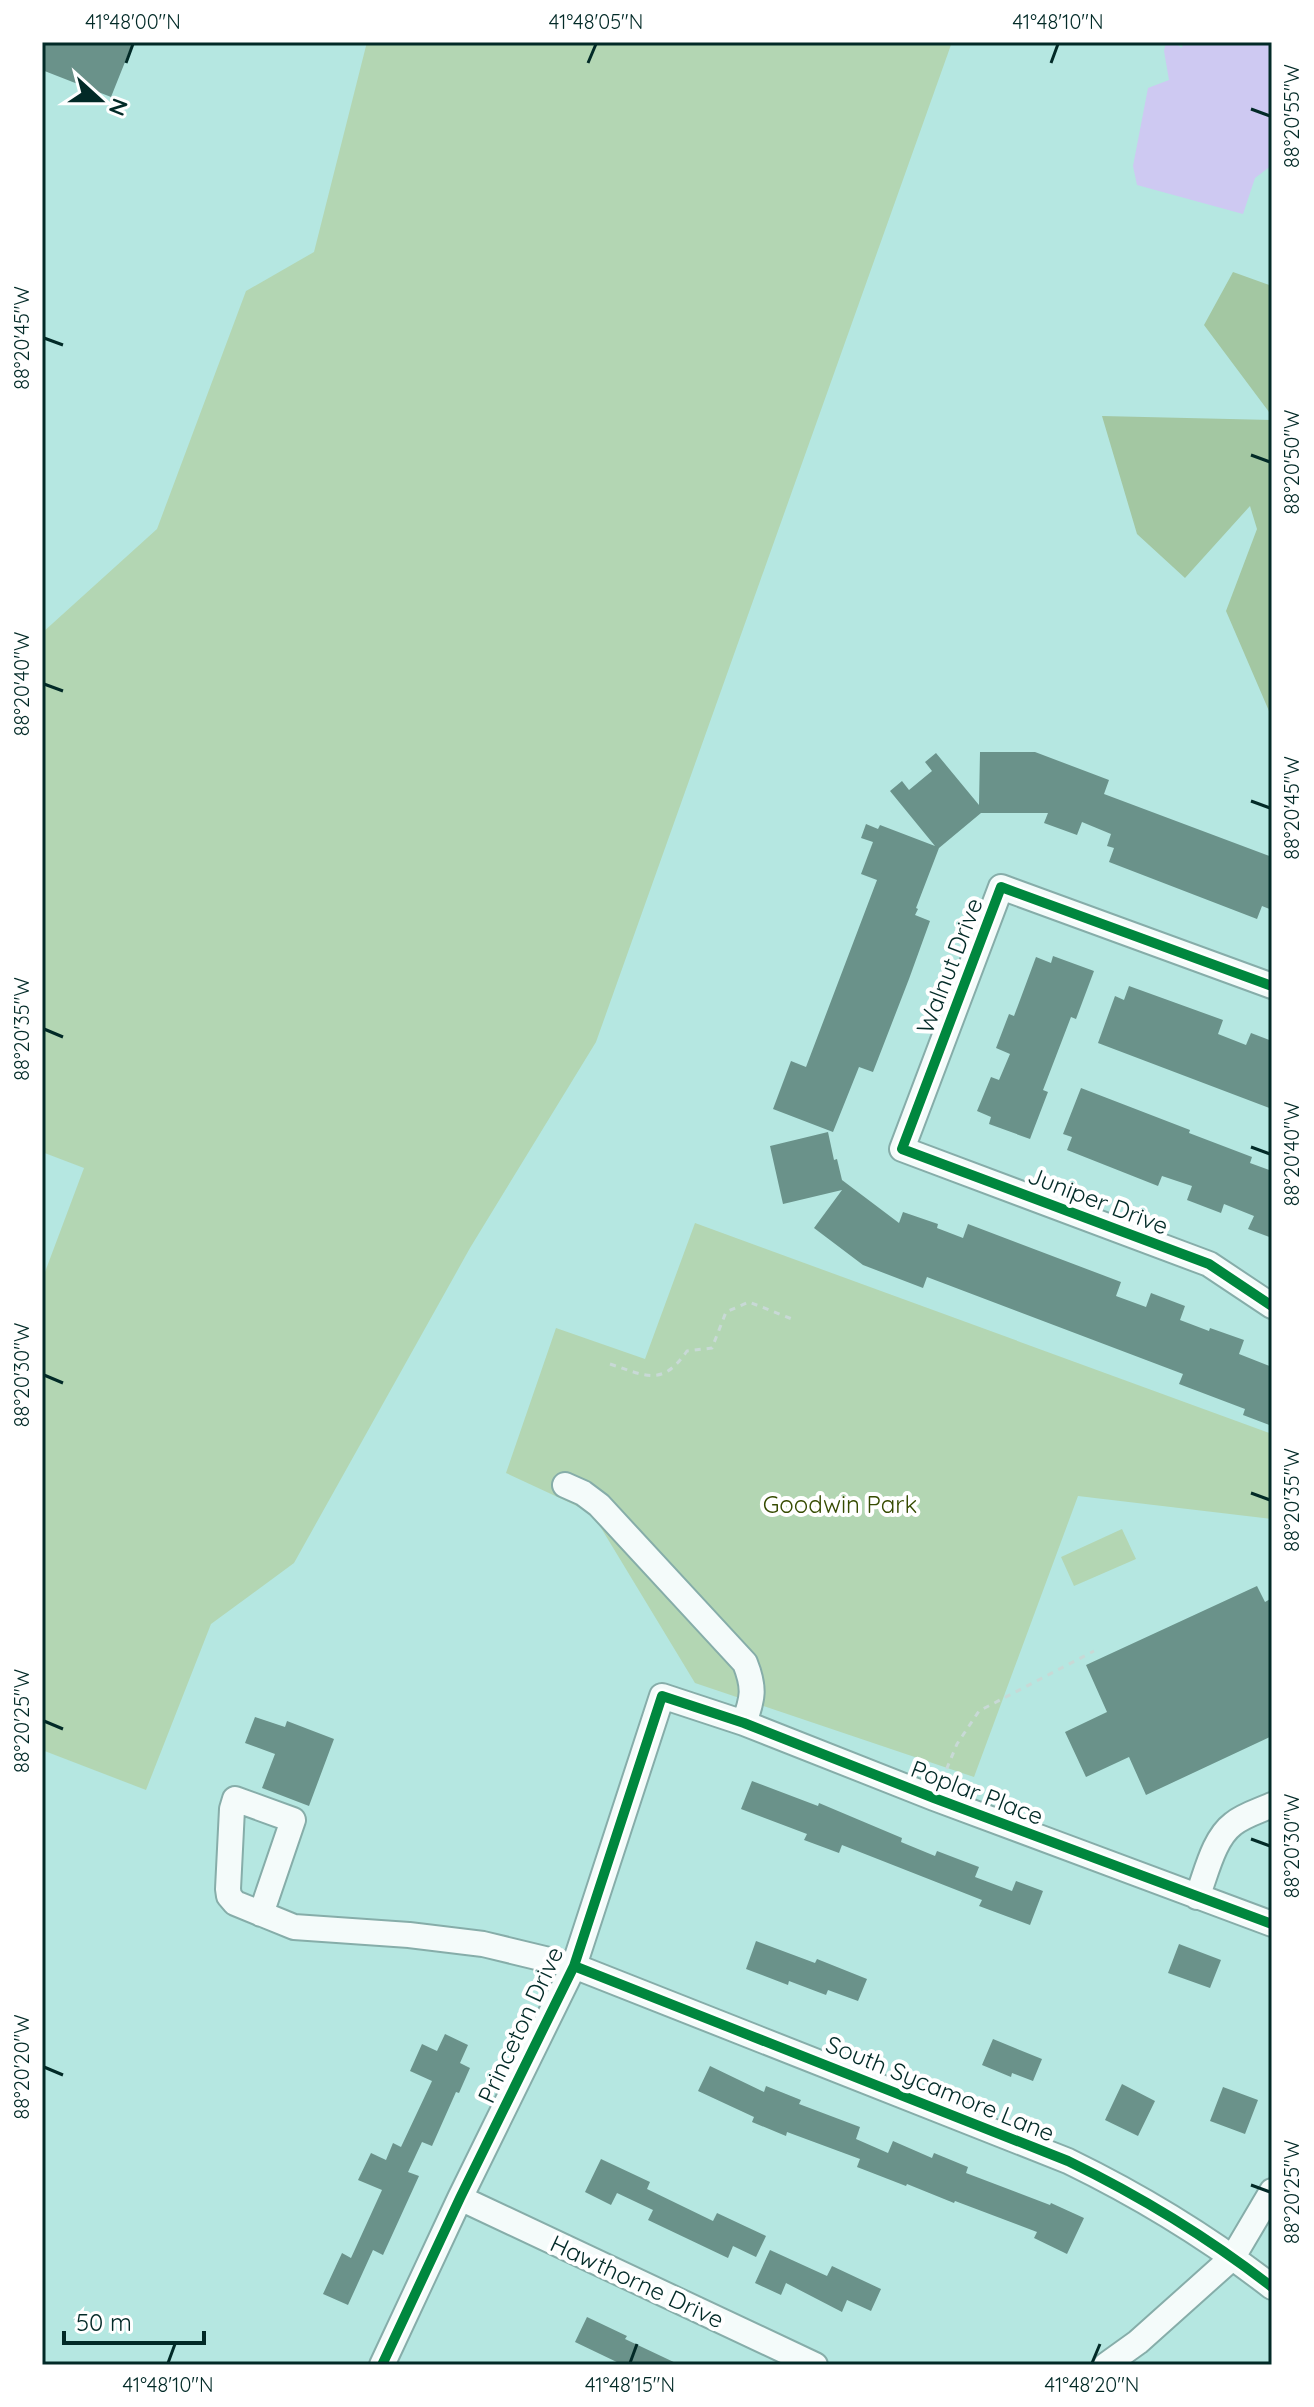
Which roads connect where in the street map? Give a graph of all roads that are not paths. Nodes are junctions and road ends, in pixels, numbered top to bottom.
1 (1272, 986) edge
2 (902, 1149) joint
3 (1272, 1306) edge
4 (565, 1485) dead end
5 (668, 1698) joint
6 (744, 1723) junction
7 (1272, 1805) edge
8 (1197, 1897) junction
9 (261, 1914) dead end
10 (1272, 1924) edge
11 (574, 1966) junction
12 (1272, 2191) edge
13 (460, 2198) junction
14 (1233, 2257) junction
15 (1272, 2287) edge
16 (382, 2365) edge
17 (815, 2365) edge
18 (1106, 2365) edge

1 - 2 street, Walnut Drive
2 - 3 street, Juniper Drive
4 - 6 street
5 - 6 street, Poplar Place
5 - 11 street, Princeton Drive
6 - 8 street, Poplar Place
7 - 8 street
8 - 10 street, Poplar Place
9 - 11 street, South Sycamore Lane
11 - 13 street, Princeton Drive
11 - 14 street, South Sycamore Lane
12 - 14 street
13 - 16 street, Princeton Drive
13 - 17 street, Hawthorne Drive
14 - 15 street, South Sycamore Lane
14 - 18 street

